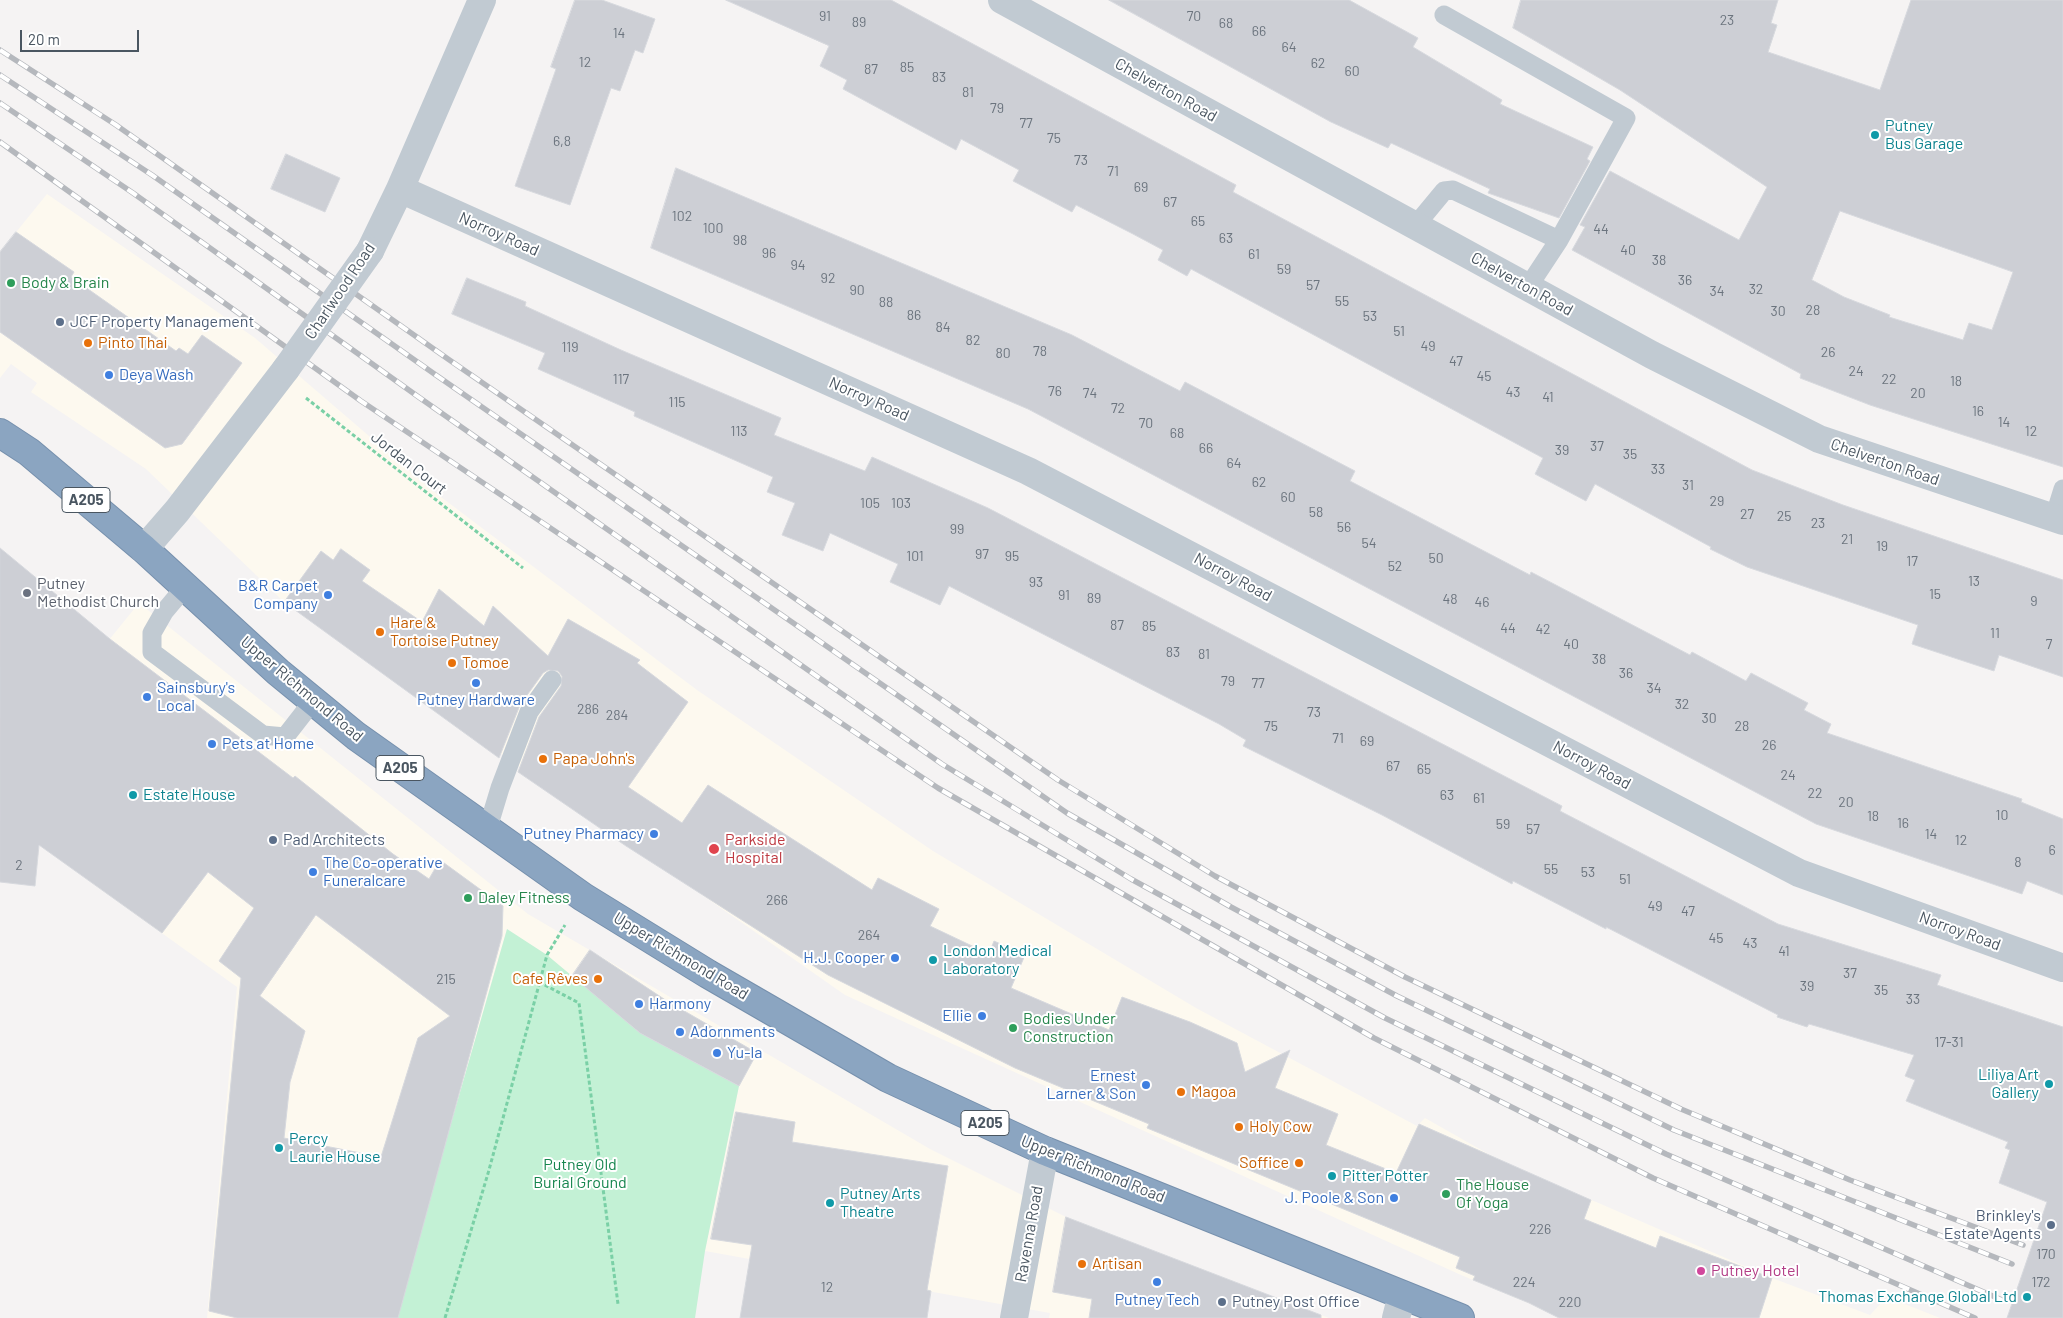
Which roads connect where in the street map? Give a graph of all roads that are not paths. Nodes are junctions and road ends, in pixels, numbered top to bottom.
1 (482, 0) edge
2 (1002, 0) edge
3 (1444, 15) dead end
4 (400, 188) junction
5 (1415, 226) junction
6 (1558, 240) junction
7 (1528, 287) junction
8 (0, 433) edge
9 (2063, 489) edge
10 (2058, 520) edge
11 (144, 548) junction
12 (185, 587) junction
13 (552, 680) dead end
14 (313, 701) junction
15 (487, 831) junction
16 (2063, 968) edge
17 (1045, 1151) junction
18 (1399, 1307) edge
19 (1014, 1318) edge
20 (1460, 1318) edge

1 - 4 street, Charlwood Road
2 - 5 street, Chelverton Road
3 - 6 lane
4 - 11 street, Charlwood Road, bridge
4 - 16 street, Norroy Road
5 - 6 lane
5 - 7 street, Chelverton Road
6 - 7 lane
7 - 10 street, Chelverton Road
8 - 11 highway, Upper Richmond Road / A205
9 - 10 lane
11 - 12 highway, Upper Richmond Road / A205
12 - 14 highway, Upper Richmond Road / A205
12 - 14 lane
13 - 15 lane
14 - 15 highway, Upper Richmond Road / A205
15 - 17 highway, Upper Richmond Road / A205
17 - 18 highway, Upper Richmond Road / A205
17 - 19 street, Ravenna Road
18 - 20 highway, Upper Richmond Road / A205

